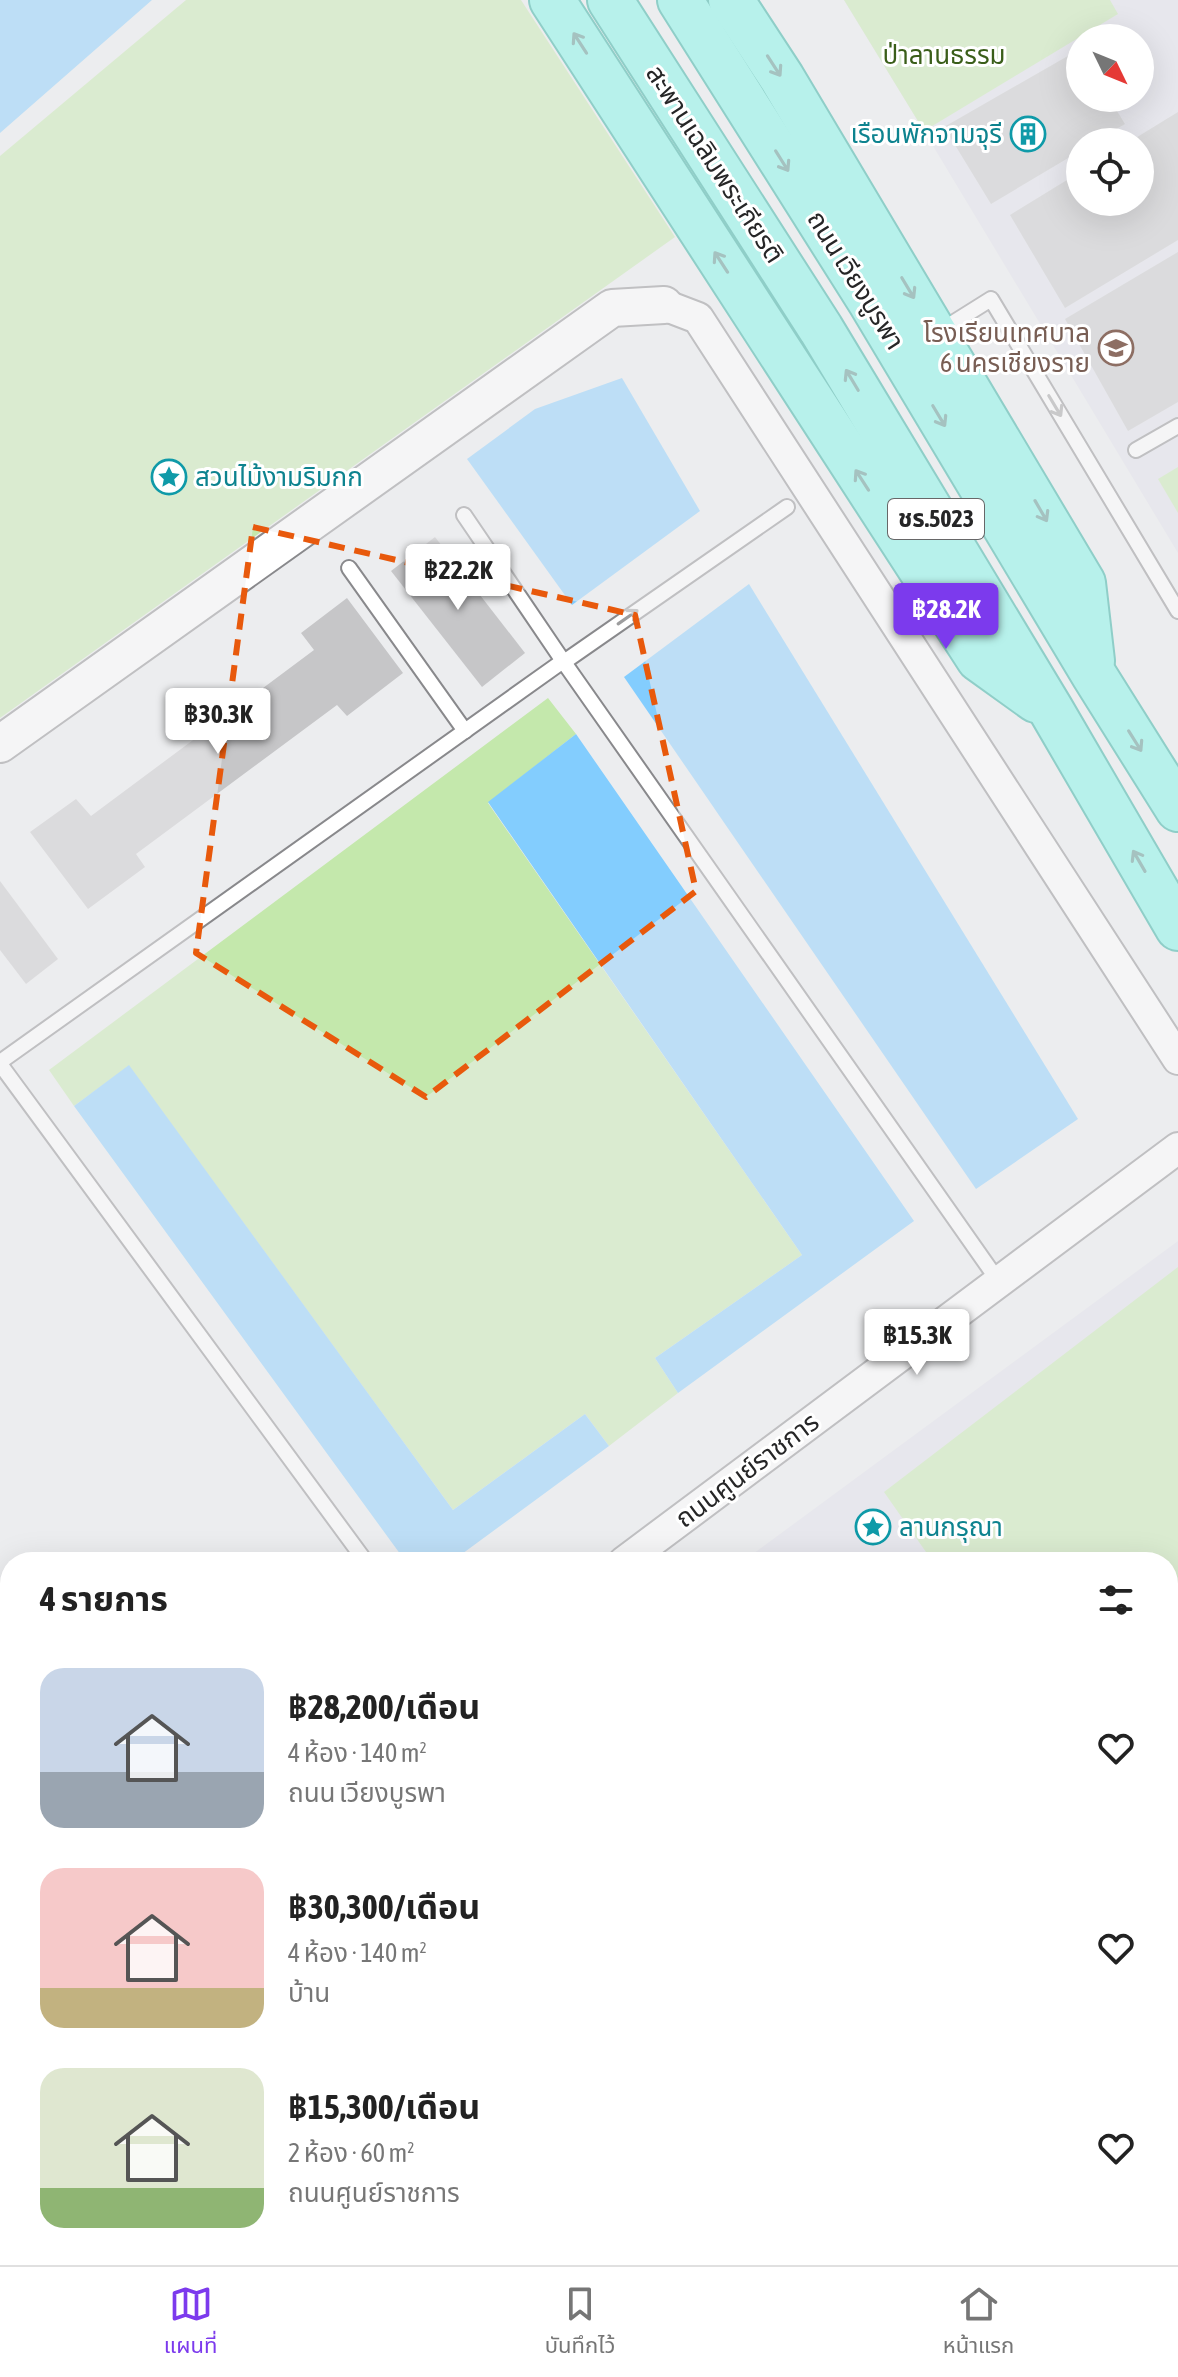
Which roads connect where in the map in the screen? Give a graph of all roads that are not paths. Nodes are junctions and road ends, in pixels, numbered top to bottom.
1 (552, 0) edge
2 (610, 0) edge
3 (680, 0) edge
4 (731, 0) edge
5 (664, 305) joint
6 (936, 334) junction
7 (1178, 426) edge
8 (1136, 450) dead end
9 (787, 507) dead end
10 (464, 515) dead end
11 (349, 568) dead end
12 (1178, 611) edge
13 (564, 661) junction
14 (1094, 675) junction
15 (1051, 710) junction
16 (465, 731) junction
17 (0, 744) edge
18 (1178, 809) edge
19 (1178, 928) edge
20 (1178, 1059) edge
21 (0, 1063) edge
22 (1178, 1148) edge
23 (999, 1282) junction
24 (359, 1552) edge
25 (637, 1552) edge

15 -> 1 main road
15 -> 2 main road, สะพานเฉลิมพระเกียรติ / ชร.5023
3 -> 14 main road, ถนน เวียงบูรพา / ชร.5023
4 -> 6 main road
5 - 17 street
5 - 20 street
6 -> 12 lane
6 -> 14 main road
7 - 8 lane
13 -> 9 lane
10 - 13 lane
11 - 16 lane
13 - 16 lane
13 - 23 lane
14 -> 18 main road, ถนน เวียงบูรพา / ชร.5023
19 -> 15 main road, ชร.5023
16 - 21 lane
21 - 24 lane
22 - 23 street, ถนนศูนย์ราชการ
23 - 25 street, ถนนศูนย์ราชการ

